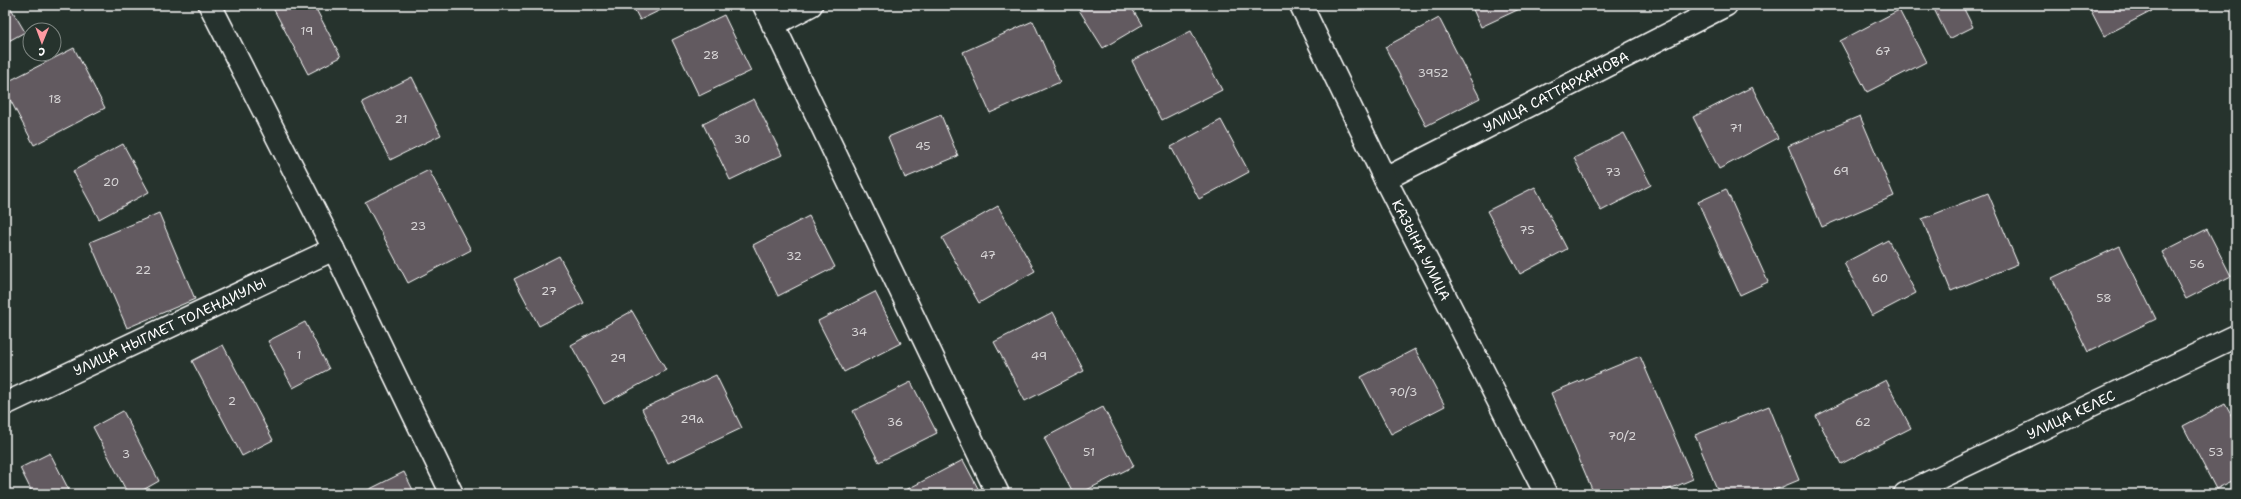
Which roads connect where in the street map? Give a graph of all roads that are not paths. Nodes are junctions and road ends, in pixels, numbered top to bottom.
1 (210, 5) edge
2 (764, 5) edge
3 (811, 5) edge
4 (1301, 5) edge
5 (1726, 5) edge
6 (773, 25) junction
7 (1385, 180) junction
8 (334, 249) junction
9 (2236, 336) edge
10 (5, 404) edge
11 (452, 494) edge
12 (998, 494) edge
13 (1546, 494) edge
14 (1905, 494) edge

1 - 8 street
2 - 6 street
3 - 6 street
4 - 7 street, КАЗЫНА УЛИЦА
5 - 7 street, УЛИЦА САТТАРХАНОВА
6 - 12 street
7 - 13 street, КАЗЫНА УЛИЦА
8 - 10 street, УЛИЦА НЫГМЕТ ТОЛЕНДИУЛЫ
8 - 11 street
9 - 14 street, УЛИЦА КЕЛЕС

